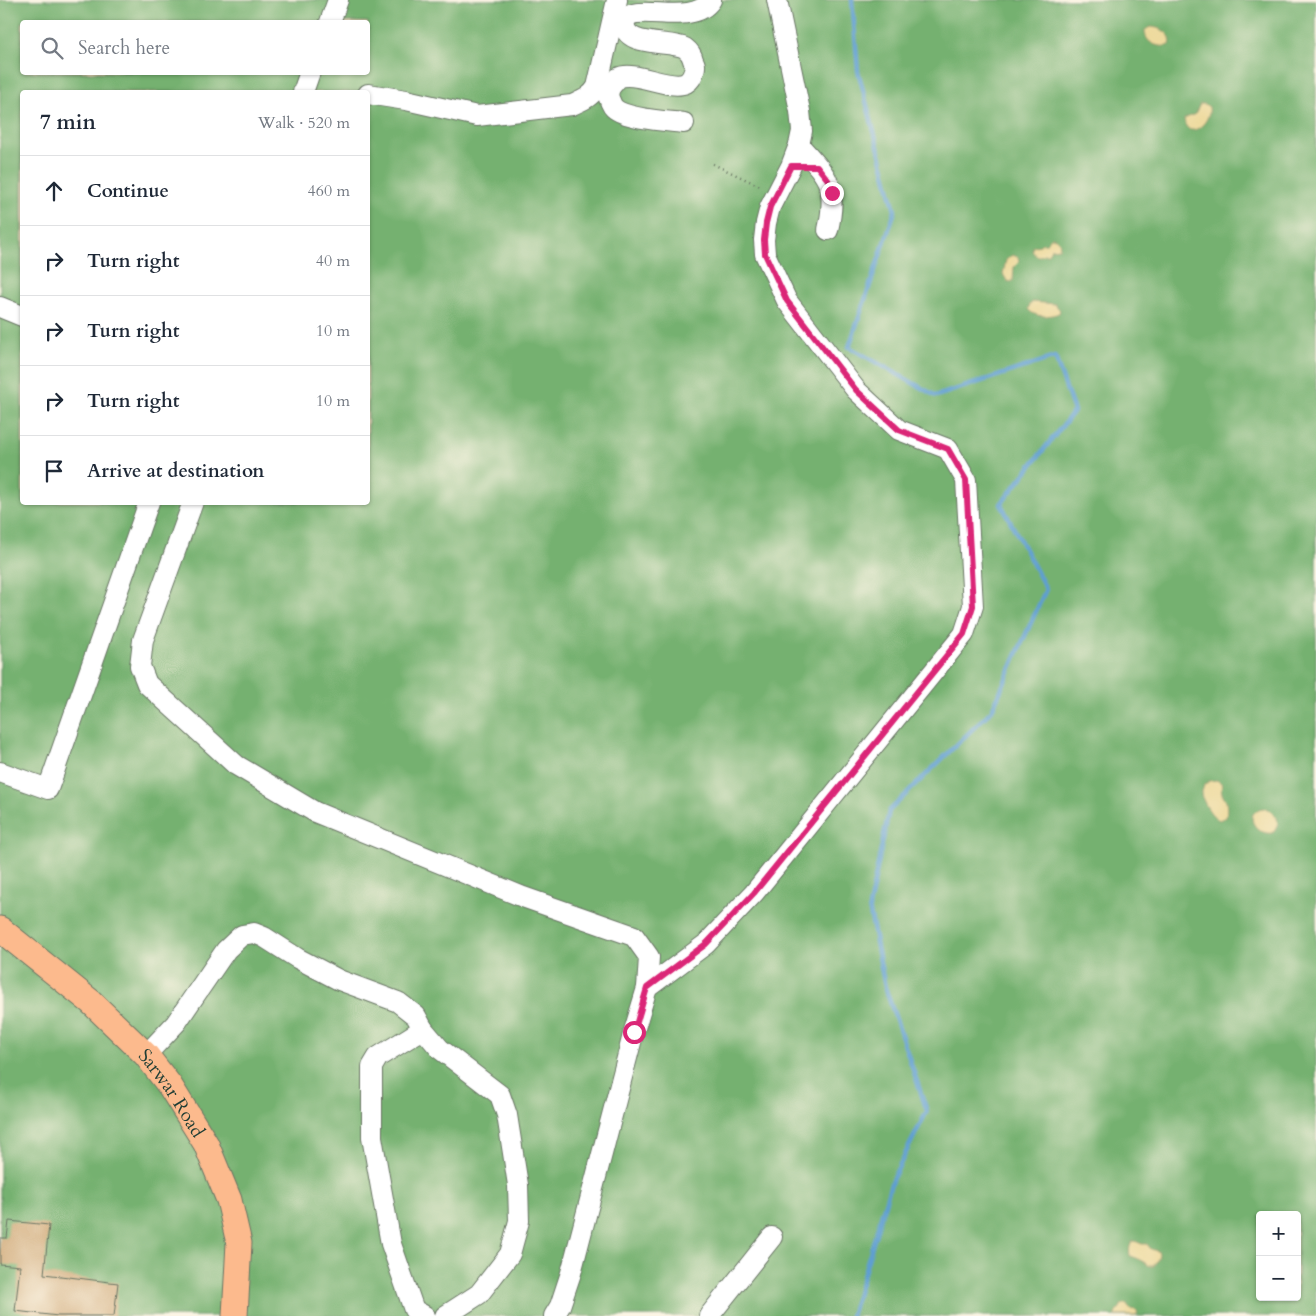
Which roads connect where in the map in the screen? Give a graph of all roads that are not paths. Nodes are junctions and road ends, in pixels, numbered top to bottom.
1 (338, 0) edge
2 (617, 0) edge
3 (711, 0) edge
4 (777, 0) edge
5 (331, 20) edge
6 (309, 75) edge
7 (603, 89) junction
8 (304, 90) edge
9 (370, 94) edge
10 (684, 124) dead end
11 (799, 145) junction
12 (791, 166) junction
13 (817, 166) junction
14 (828, 230) dead end
15 (0, 308) edge
16 (20, 315) edge
17 (148, 505) edge
18 (192, 505) edge
19 (0, 772) edge
20 (0, 929) edge
21 (647, 988) junction
22 (423, 1029) junction
23 (146, 1054) junction
24 (772, 1237) dead end
25 (235, 1316) edge
26 (424, 1316) edge
27 (445, 1316) edge
28 (554, 1316) edge
29 (708, 1316) edge

1 - 5 street
2 - 7 street
3 - 7 street
4 - 11 street
6 - 8 street
7 - 9 street
7 - 10 street
11 - 12 street
11 - 13 street
12 - 13 street
12 - 21 street
13 - 14 street
15 - 16 street
17 - 19 street
18 - 21 street
20 - 23 main road, Sarwar Road
21 - 28 street
22 - 23 street
22 - 26 street
22 - 27 street
23 - 25 main road, Sarwar Road
24 - 29 street

